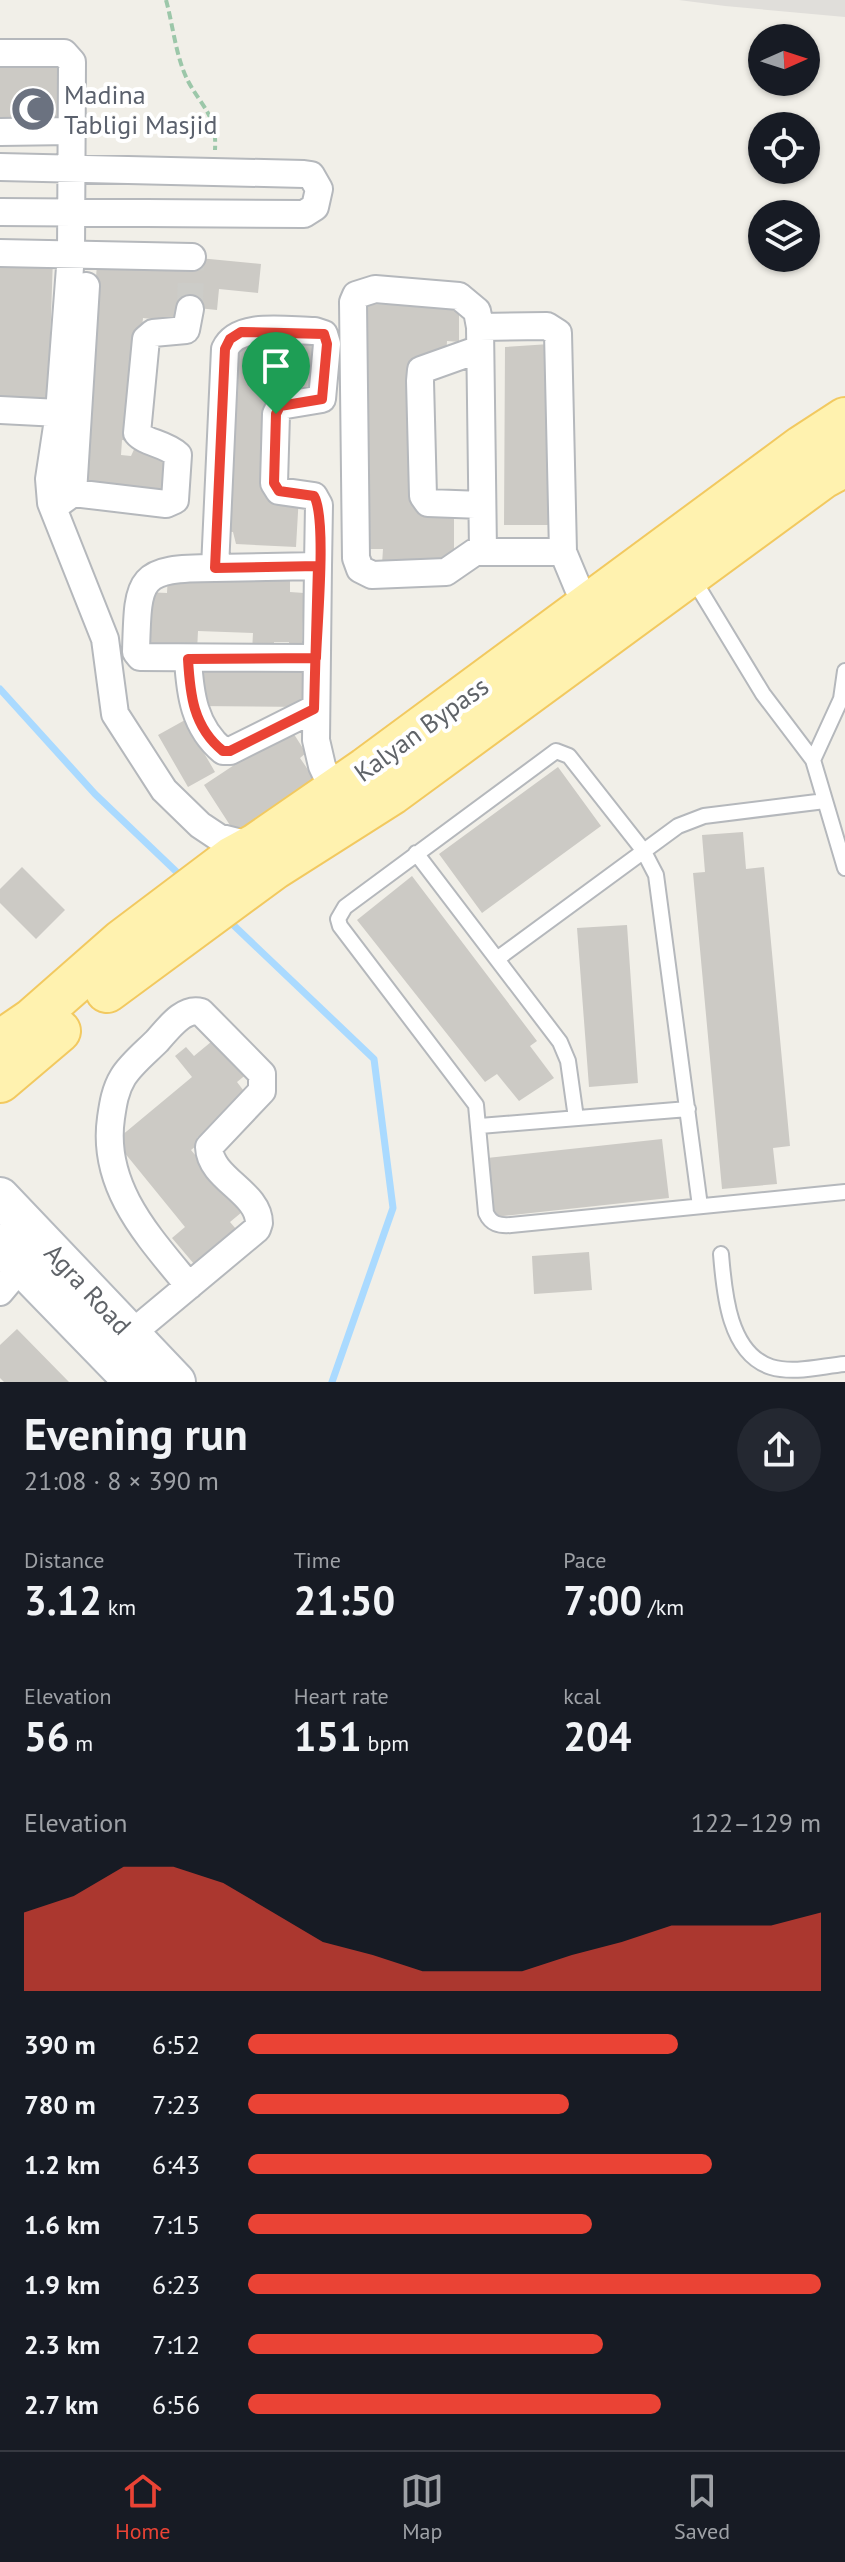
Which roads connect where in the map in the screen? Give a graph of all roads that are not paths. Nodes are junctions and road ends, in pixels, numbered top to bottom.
1 (0, 53) edge
2 (71, 131) junction
3 (0, 132) edge
4 (0, 167) edge
5 (70, 168) junction
6 (214, 171) junction
7 (0, 212) edge
8 (70, 212) junction
9 (204, 213) junction
10 (0, 253) edge
11 (71, 254) junction
12 (190, 309) tunnel mouth
13 (484, 334) junction
14 (0, 410) edge
15 (54, 413) junction
16 (845, 419) edge
17 (823, 463) edge
18 (759, 479) junction
19 (63, 501) junction
20 (482, 505) junction
21 (489, 551) junction
22 (563, 552) junction
23 (318, 566) junction
24 (215, 568) junction
25 (692, 576) junction
26 (578, 588) junction
27 (316, 658) junction
28 (188, 659) junction
29 (845, 674) edge
30 (491, 678) junction
31 (843, 700) edge
32 (314, 709) junction
33 (813, 760) junction
34 (825, 801) junction
35 (341, 806) junction
36 (643, 850) junction
37 (416, 853) junction
38 (254, 864) junction
39 (845, 868) edge
40 (497, 959) junction
41 (5, 1063) edge
42 (0, 1105) edge
43 (688, 1109) junction
44 (576, 1118) junction
45 (480, 1126) junction
46 (845, 1192) edge
47 (0, 1197) edge
48 (700, 1206) junction
49 (721, 1254) dead end
50 (16, 1261) edge
51 (189, 1286) junction
52 (131, 1334) junction
53 (845, 1364) edge
54 (134, 1382) edge
55 (176, 1382) edge

1 - 2 street
2 - 3 street
2 - 5 street
4 - 5 street
5 - 6 street
5 - 8 street
6 - 9 street
6 - 9 street
7 - 8 street
8 - 9 street
8 - 11 street
9 - 11 street
10 - 11 street
11 - 15 street
11 - 19 street
12 - 19 street
13 - 20 street
13 - 20 street
13 - 21 street
13 - 21 street
13 - 22 street
14 - 15 street
15 - 19 street
16 - 17 main road, Kalyan Bypass
17 - 18 main road, Kalyan Bypass
17 - 25 main road, Kalyan Bypass
18 - 26 street
18 - 30 main road, Kalyan Bypass
19 - 38 street
20 - 21 street
21 - 22 street
22 - 26 street
23 - 24 street
23 - 24 street
23 - 27 street
24 - 28 street
25 - 33 lane
25 - 35 main road, Kalyan Bypass
26 - 30 street
27 - 28 street
27 - 32 street
28 - 32 street
29 - 31 lane
30 - 35 main road, Kalyan Bypass
31 - 33 lane
32 - 35 street
33 - 34 lane
34 - 36 lane
34 - 39 lane
35 - 38 main road, Kalyan Bypass
36 - 37 lane
36 - 40 lane
36 - 43 lane
37 - 40 lane
37 - 45 lane
38 - 41 main road, Kalyan Bypass
40 - 44 lane
41 - 42 main road
43 - 44 lane
43 - 48 lane
44 - 45 lane
45 - 48 lane
46 - 48 lane
47 - 50 main road, Agra Road
49 - 53 lane
50 - 52 main road, Agra Road
50 - 54 main road, Agra Road
51 - 51 street
51 - 52 street
52 - 55 main road, Agra Road

